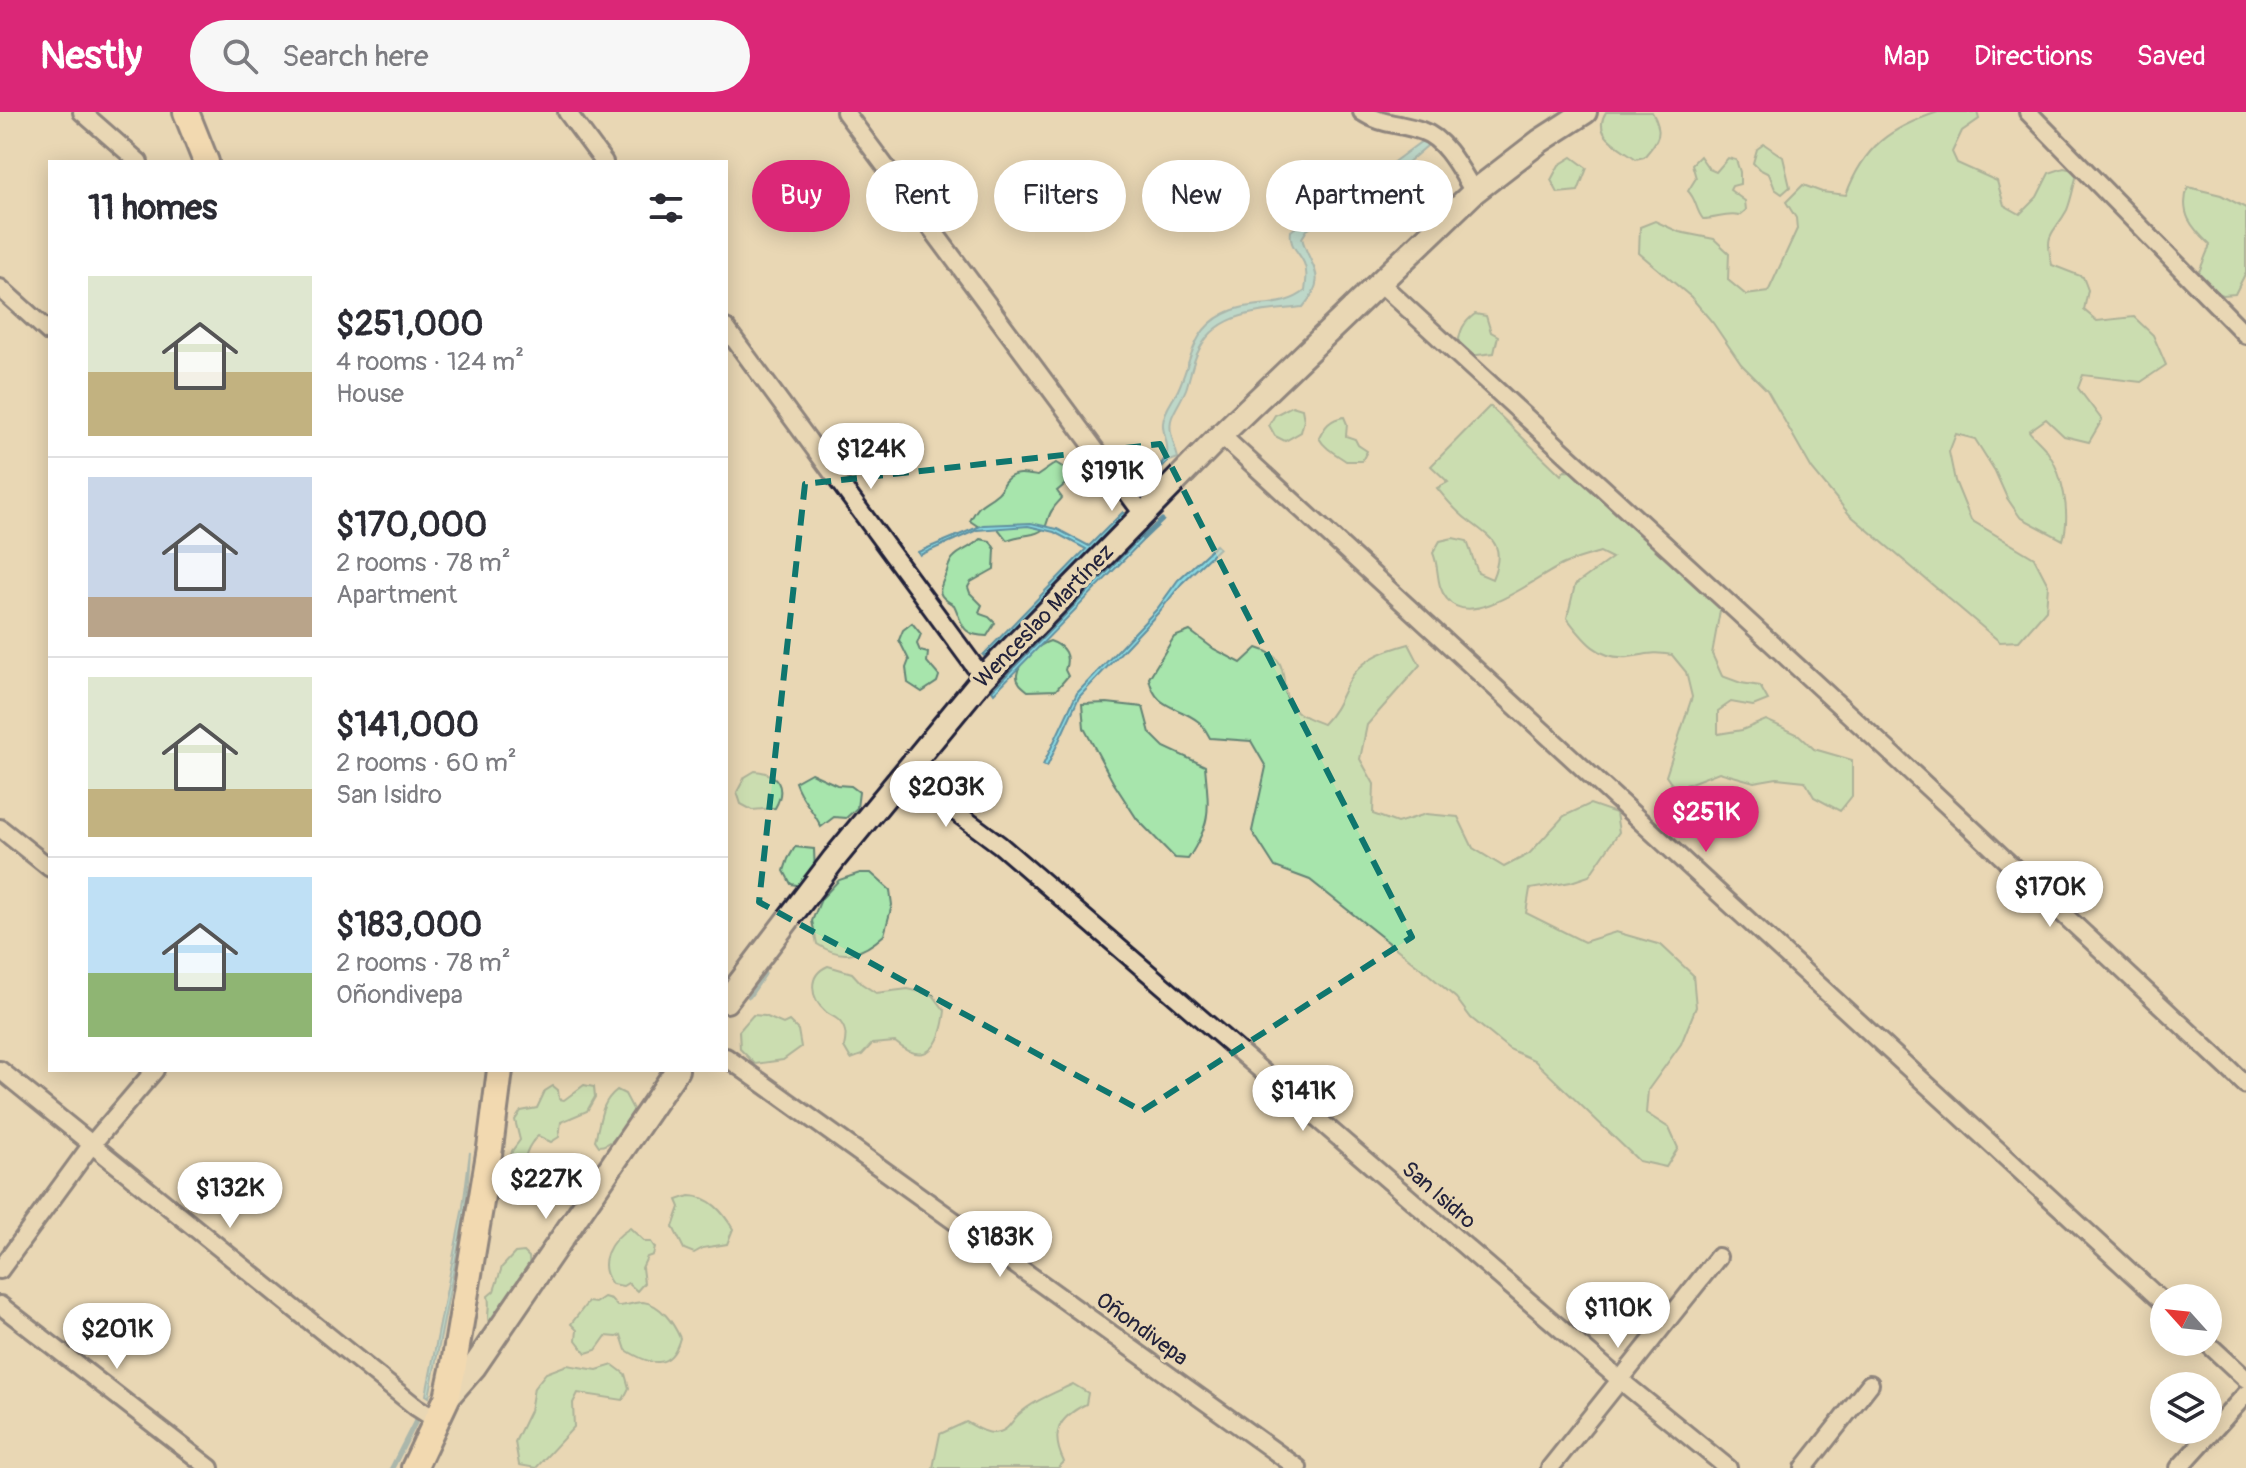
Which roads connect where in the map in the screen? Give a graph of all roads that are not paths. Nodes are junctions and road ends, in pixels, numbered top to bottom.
1 (82, 112) edge
2 (186, 112) edge
3 (567, 112) edge
4 (845, 112) edge
5 (1362, 112) edge
6 (1585, 112) edge
7 (2028, 112) edge
8 (137, 160) edge
9 (205, 160) edge
10 (603, 160) edge
11 (1474, 192) junction
12 (1379, 282) junction
13 (0, 288) edge
14 (48, 331) edge
15 (728, 331) edge
16 (2246, 335) edge
17 (1221, 435) junction
18 (1143, 514) junction
19 (983, 678) junction
20 (903, 773) junction
21 (0, 828) edge
22 (48, 866) edge
23 (728, 998) edge
24 (728, 1058) edge
25 (0, 1070) edge
26 (153, 1072) edge
27 (500, 1072) edge
28 (676, 1072) edge
29 (2246, 1085) edge
30 (92, 1144) junction
31 (1718, 1257) dead end
32 (0, 1270) edge
33 (2150, 1290) edge
34 (0, 1305) edge
35 (2221, 1356) edge
36 (2246, 1379) edge
37 (1620, 1380) junction
38 (1870, 1384) dead end
39 (2246, 1394) edge
40 (442, 1410) junction
41 (210, 1468) edge
42 (414, 1468) edge
43 (1298, 1468) edge
44 (1550, 1468) edge
45 (1728, 1468) edge
46 (1804, 1468) edge
47 (2179, 1468) edge

1 - 8 street
2 - 9 main road
3 - 10 street
4 - 18 street
5 - 11 street
6 - 11 main road, Wenceslao Martínez
7 - 16 street
11 - 12 main road, Wenceslao Martínez
12 - 17 main road, Wenceslao Martínez
12 - 29 street
13 - 14 street
15 - 19 street
17 - 18 main road, Wenceslao Martínez
17 - 33 street
18 - 19 main road, Wenceslao Martínez
19 - 20 main road, Wenceslao Martínez
20 - 23 main road, Wenceslao Martínez
20 - 37 street, San Isidro
21 - 22 street
24 - 43 street, Oñondivepa
25 - 30 street
26 - 30 street
27 - 40 main road
28 - 40 main road
30 - 32 street
30 - 40 street
31 - 37 street
34 - 41 street
35 - 36 street
37 - 44 street
37 - 45 street, San Isidro
38 - 46 street
39 - 47 street
40 - 42 main road

